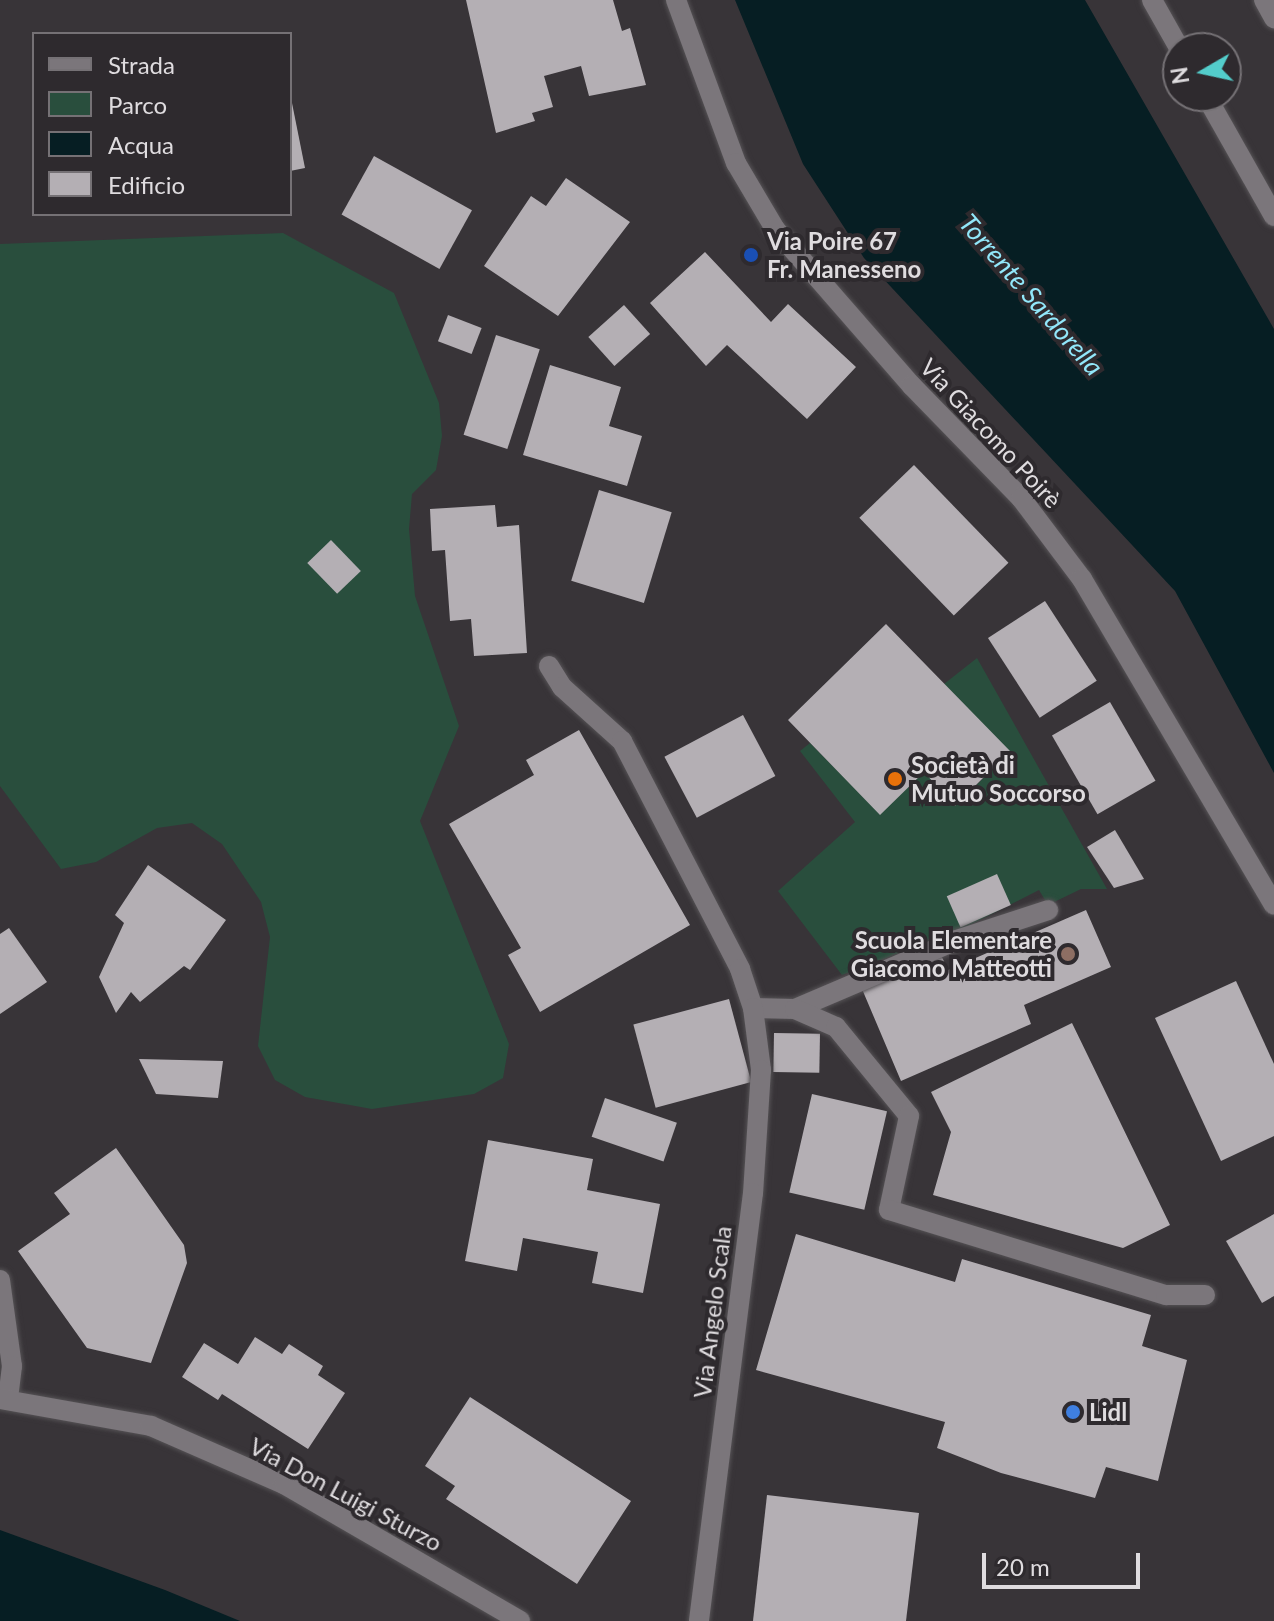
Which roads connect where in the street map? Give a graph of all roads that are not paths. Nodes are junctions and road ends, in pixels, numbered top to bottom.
1 (676, 0) edge
2 (1152, 0) edge
3 (1264, 0) edge
4 (1274, 18) edge
5 (1170, 32) edge
6 (1215, 112) edge
7 (1274, 216) edge
8 (549, 666) dead end
9 (1274, 905) edge
10 (1048, 910) dead end
11 (753, 1008) junction
12 (795, 1009) junction
13 (0, 1280) edge
14 (1205, 1295) dead end
15 (4, 1399) edge
16 (520, 1621) edge
17 (699, 1621) edge

1 - 9 street, Via Giacomo Poirè
2 - 5 street
3 - 4 street
6 - 7 street
8 - 11 street, Via Angelo Scala
10 - 12 street
11 - 12 street
11 - 17 street, Via Angelo Scala
12 - 14 street
13 - 15 street
15 - 16 street, Via Don Luigi Sturzo

